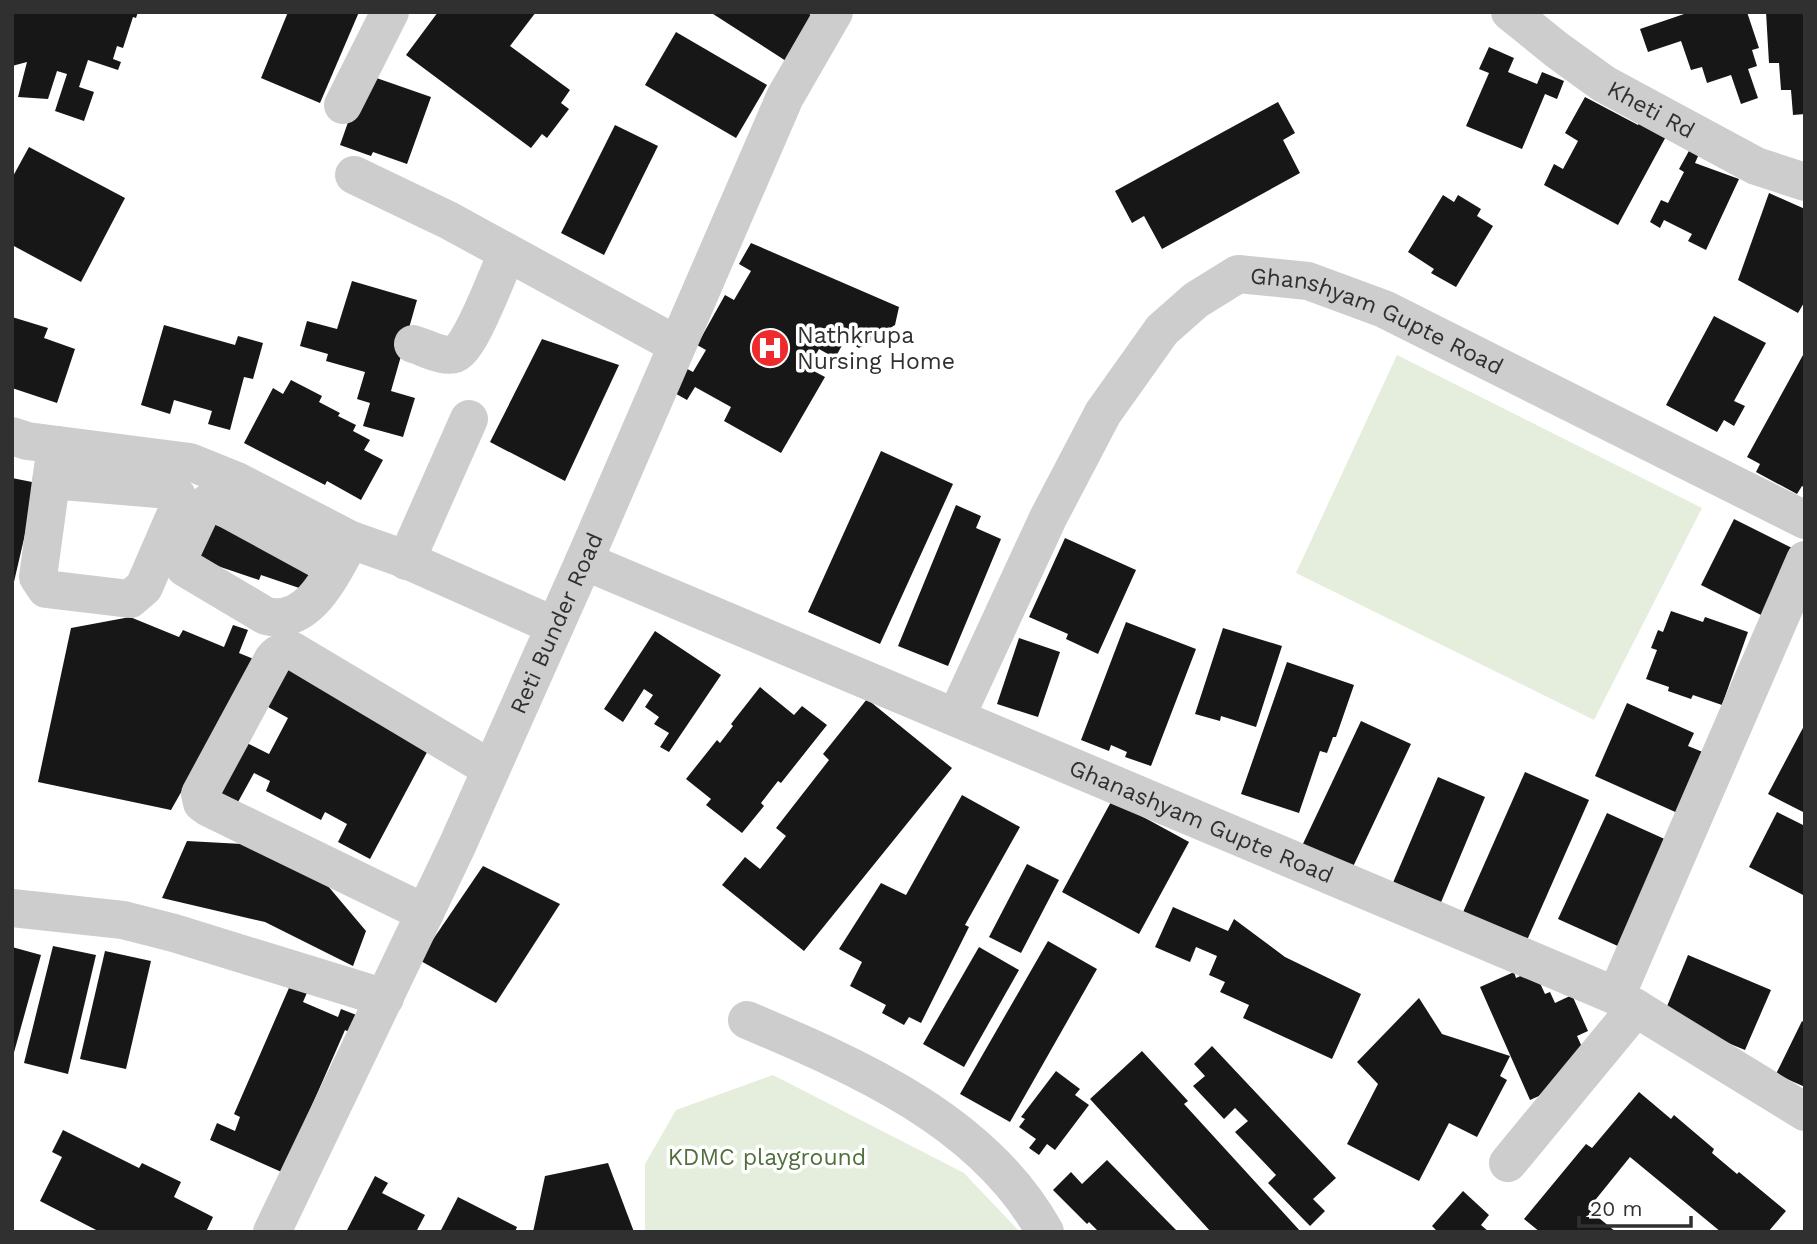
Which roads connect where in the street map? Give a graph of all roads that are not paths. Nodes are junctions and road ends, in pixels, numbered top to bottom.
1 (390, 12) edge
2 (834, 12) edge
3 (1510, 12) edge
4 (344, 105) dead end
5 (354, 175) dead end
6 (1805, 182) edge
7 (507, 253) junction
8 (413, 344) dead end
9 (677, 345) junction
10 (470, 419) dead end
11 (12, 436) edge
12 (1805, 520) edge
13 (1805, 560) edge
14 (406, 561) junction
15 (584, 561) junction
16 (555, 626) junction
17 (956, 717) junction
18 (491, 769) junction
19 (12, 908) edge
20 (425, 913) junction
21 (385, 999) junction
22 (1626, 1002) junction
23 (747, 1020) dead end
24 (1805, 1112) edge
25 (1508, 1163) dead end
26 (272, 1232) edge
27 (1045, 1232) edge

1 - 4 street
2 - 9 street, Reti Bunder Road
3 - 6 street, Kheti Rd
5 - 7 street
7 - 8 street
7 - 9 street
9 - 15 street, Reti Bunder Road
10 - 14 street
11 - 14 street
12 - 17 street, Ghanshyam Gupte Road
13 - 22 street
14 - 16 street
15 - 16 street, Reti Bunder Road
15 - 17 street, Ghanashyam Gupte Road
16 - 18 street, Reti Bunder Road
17 - 22 street, Ghanashyam Gupte Road
18 - 20 street, Reti Bunder Road
18 - 20 street
19 - 21 street
20 - 21 street, Reti Bunder Road
21 - 26 street, Reti Bunder Road
22 - 24 street, Ghanashyam Gupte Road
22 - 25 street
23 - 27 street

